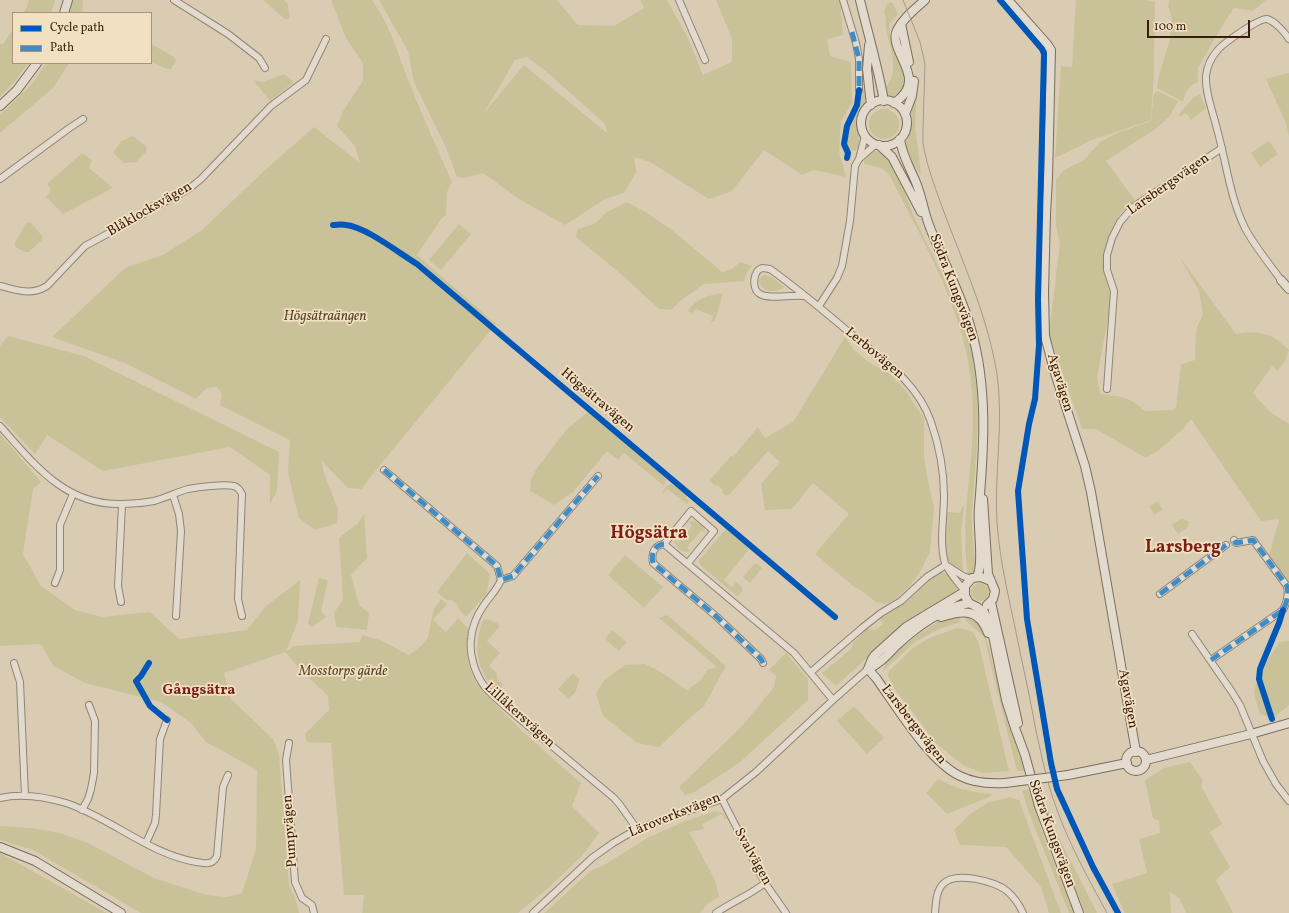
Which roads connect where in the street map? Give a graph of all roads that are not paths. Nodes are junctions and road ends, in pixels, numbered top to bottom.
1 (68, 0) edge
2 (174, 0) edge
3 (679, 0) edge
4 (843, 0) edge
5 (860, 0) edge
6 (925, 0) edge
7 (1008, 0) edge
8 (64, 12) edge
9 (901, 24) junction
10 (326, 39) dead end
11 (1289, 40) edge
12 (870, 42) junction
13 (705, 60) dead end
14 (36, 64) edge
15 (265, 68) dead end
16 (859, 90) dead end
17 (884, 101) junction
18 (894, 103) junction
19 (871, 105) junction
20 (0, 106) edge
21 (905, 114) junction
22 (83, 119) dead end
23 (865, 136) junction
24 (900, 139) junction
25 (878, 145) junction
26 (1222, 148) junction
27 (858, 159) junction
28 (0, 178) edge
29 (929, 224) junction
30 (1281, 280) joint
31 (0, 286) edge
32 (1289, 289) edge
33 (804, 296) junction
34 (819, 306) junction
35 (1107, 389) dead end
36 (0, 426) edge
37 (384, 470) dead end
38 (982, 471) junction
39 (598, 476) dead end
40 (73, 494) junction
41 (173, 495) junction
42 (122, 504) junction
43 (1234, 540) dead end
44 (664, 544) junction
45 (1226, 545) dead end
46 (688, 563) junction
47 (946, 565) junction
48 (974, 578) junction
49 (501, 580) junction
50 (991, 581) junction
51 (55, 583) dead end
52 (964, 591) junction
53 (1160, 594) dead end
54 (120, 602) dead end
55 (991, 602) junction
56 (973, 605) junction
57 (176, 616) dead end
58 (242, 616) dead end
59 (929, 620) junction
60 (1192, 634) dead end
61 (1211, 660) junction
62 (14, 663) dead end
63 (763, 663) dead end
64 (868, 669) junction
65 (999, 669) junction
66 (811, 672) junction
67 (833, 700) junction
68 (89, 705) dead end
69 (167, 720) dead end
70 (1289, 723) edge
71 (1251, 734) junction
72 (289, 742) dead end
73 (1136, 752) junction
74 (1024, 755) junction
75 (1146, 760) junction
76 (1127, 762) junction
77 (228, 775) dead end
78 (25, 796) junction
79 (0, 798) edge
80 (722, 799) junction
81 (1289, 801) edge
82 (82, 810) junction
83 (636, 829) junction
84 (146, 843) junction
85 (0, 847) edge
86 (765, 883) junction
87 (121, 913) edge
88 (314, 913) edge
89 (533, 913) edge
90 (716, 913) edge
91 (786, 913) edge
92 (935, 913) edge
93 (1023, 913) edge
94 (1079, 913) edge

1 - 8 street
2 - 15 street
3 - 13 street
4 - 16 street
5 - 12 street
6 - 9 street
7 - 73 street, Agavägen
9 - 18 street
9 - 21 street
10 - 31 street, Blåklocksvägen
11 - 26 street, Larsbergsvägen
12 - 17 street
12 - 19 street
14 - 20 street
17 - 18 street
17 - 19 street
18 - 21 street
19 - 23 street
21 - 24 street
22 - 28 street
23 - 25 street, Södra Kungsvägen
23 - 27 street
24 - 25 street
24 - 29 street, Södra Kungsvägen
25 - 27 street
25 - 29 street, Södra Kungsvägen
26 - 30 street, Larsbergsvägen
26 - 35 street, Larsbergsvägen
27 - 34 street
29 - 38 street, Södra Kungsvägen
30 - 32 street, Larsbergsvägen
33 - 33 street, Lerbovägen
33 - 34 street, Lerbovägen
34 - 47 street, Lerbovägen
36 - 40 street
37 - 49 street
38 - 48 street, Södra Kungsvägen
38 - 50 street, Södra Kungsvägen
39 - 49 street, Lillåkersvägen
40 - 42 street
40 - 51 street
41 - 42 street
41 - 57 street
41 - 58 street
42 - 54 street
43 - 61 street
44 - 46 street
44 - 46 street
44 - 63 street
45 - 53 street
46 - 66 street
47 - 48 street
47 - 52 street, Lerbovägen
47 - 66 street
48 - 50 street
48 - 52 street, Södra Kungsvägen
49 - 83 street, Lillåkersvägen
50 - 55 street, Södra Kungsvägen
52 - 56 street, Södra Kungsvägen
52 - 64 street, Läroverksvägen
55 - 56 street
55 - 74 street, Södra Kungsvägen
56 - 59 street, Läroverksvägen
56 - 65 street, Södra Kungsvägen
59 - 64 street, Läroverksvägen
59 - 65 street
60 - 61 street
61 - 71 street
62 - 78 street
64 - 67 street, Läroverksvägen
64 - 76 street, Larsbergsvägen, bridge
65 - 74 street, Södra Kungsvägen
66 - 67 street
67 - 80 street, Läroverksvägen
68 - 82 street
69 - 84 street
70 - 71 street
71 - 75 street
71 - 81 street
72 - 88 street, Pumpvägen
73 - 75 street
73 - 76 street
74 - 94 street, Södra Kungsvägen
75 - 76 street
77 - 84 street
78 - 79 street
78 - 82 street
80 - 83 street, Läroverksvägen
80 - 86 street, Svalvägen
82 - 84 street
83 - 89 street, Läroverksvägen
85 - 87 street
86 - 90 street
86 - 91 street, Svalvägen
92 - 93 street

